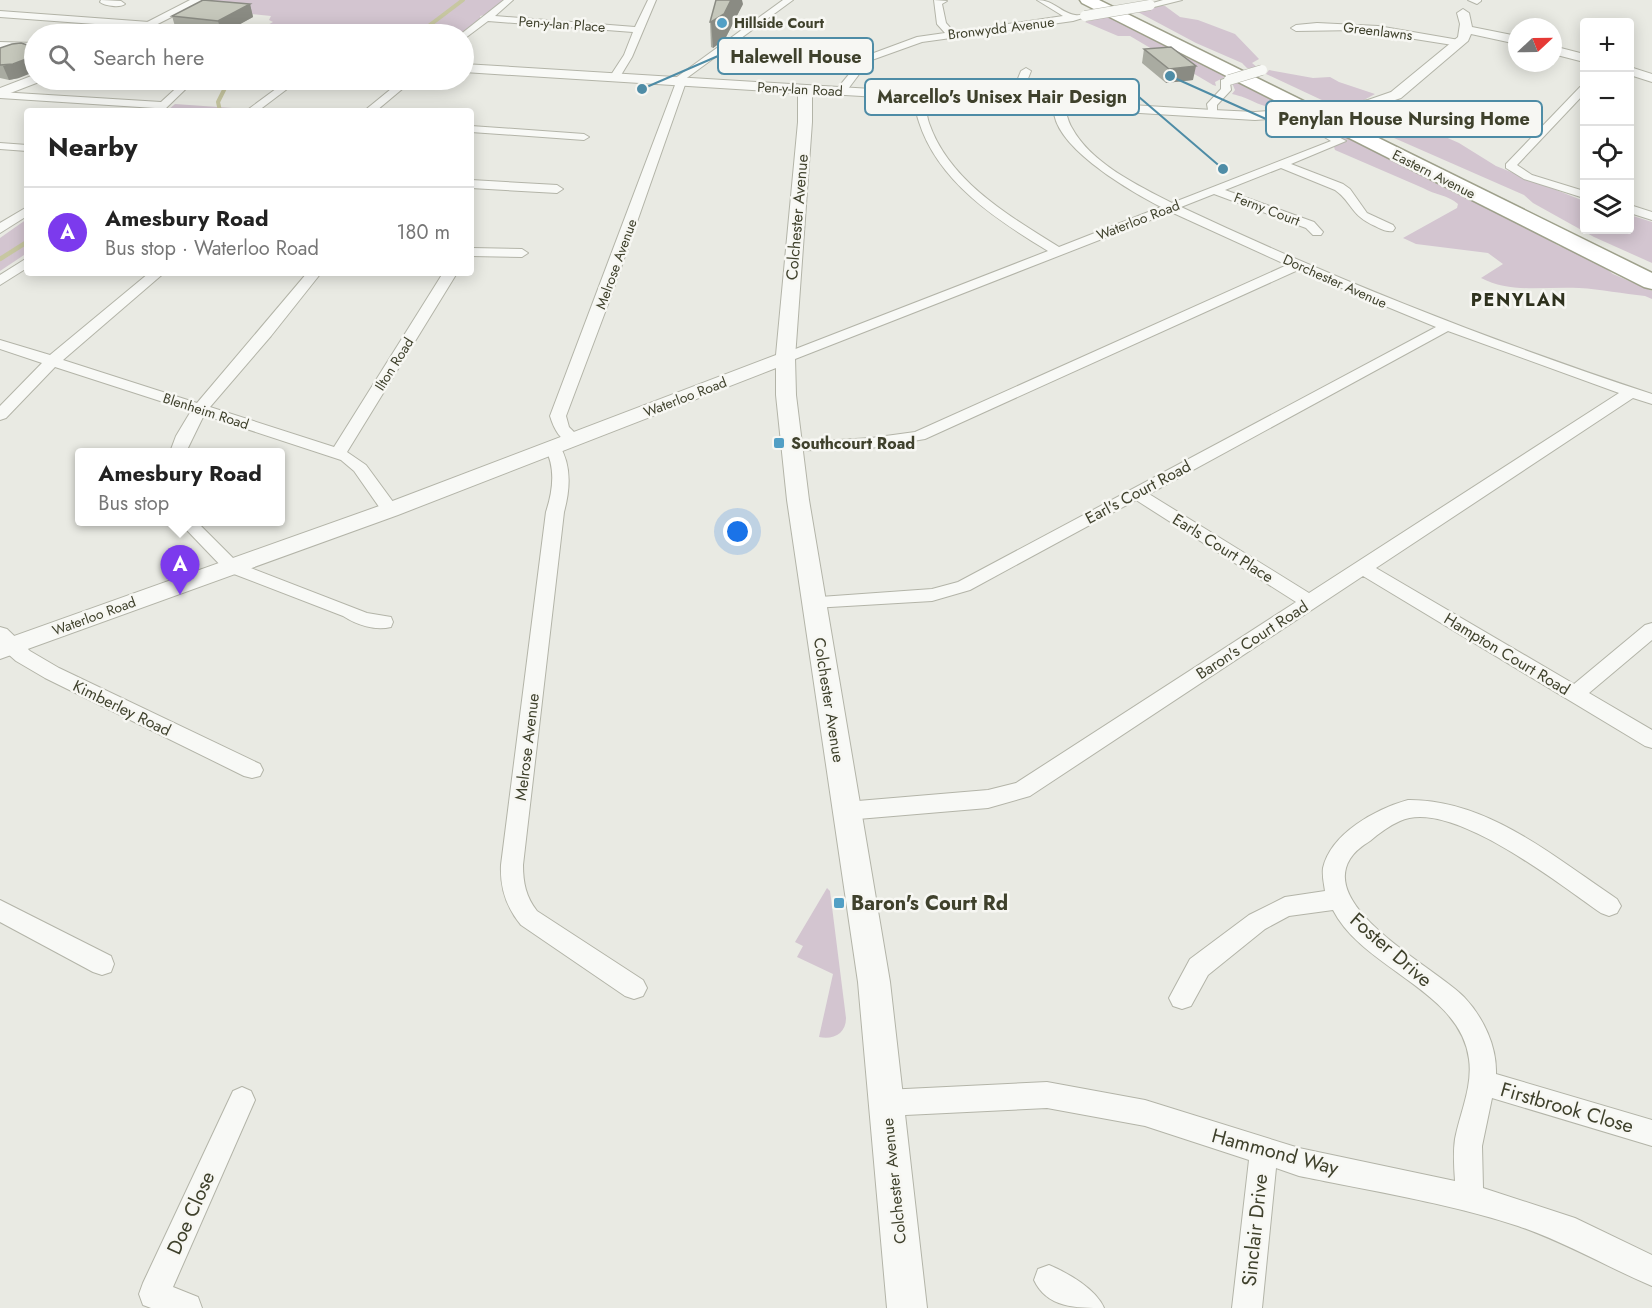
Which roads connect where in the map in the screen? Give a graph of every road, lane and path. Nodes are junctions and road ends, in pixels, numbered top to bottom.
1 (199, 0) edge
2 (509, 0) edge
3 (652, 0) edge
4 (789, 0) edge
5 (1041, 0) edge
6 (1104, 0) edge
7 (1178, 0) edge
8 (1475, 0) edge
9 (943, 1) edge
10 (104, 2) dead end
11 (121, 4) dead end
12 (1086, 8) edge
13 (0, 14) edge
14 (486, 18) junction
15 (1073, 18) junction
16 (135, 24) edge
17 (151, 24) edge
18 (474, 28) edge
19 (1296, 28) dead end
20 (639, 30) junction
21 (951, 34) junction
22 (1463, 36) junction
23 (1508, 40) edge
24 (0, 46) edge
25 (24, 47) edge
26 (24, 49) edge
27 (1562, 52) edge
28 (0, 55) edge
29 (1580, 57) edge
30 (1264, 66) dead end
31 (474, 69) edge
32 (1026, 71) dead end
33 (1632, 72) edge
34 (614, 78) junction
35 (1652, 78) edge
36 (678, 82) junction
37 (24, 83) edge
38 (179, 90) edge
39 (280, 90) edge
40 (395, 90) edge
41 (805, 90) junction
42 (841, 91) junction
43 (1580, 93) edge
44 (0, 94) edge
45 (919, 95) junction
46 (1014, 101) junction
47 (1059, 104) junction
48 (160, 108) edge
49 (255, 108) edge
50 (373, 108) edge
51 (1213, 114) junction
52 (474, 129) edge
53 (1316, 129) dead end
54 (584, 137) dead end
55 (0, 146) edge
56 (24, 148) edge
57 (1280, 164) junction
58 (474, 184) edge
59 (557, 189) dead end
60 (1214, 190) junction
61 (1580, 194) edge
62 (1170, 207) junction
63 (9, 210) dead end
64 (1634, 210) edge
65 (24, 212) edge
66 (24, 214) edge
67 (1651, 214) edge
68 (1389, 228) dead end
69 (0, 229) edge
70 (1317, 232) dead end
71 (1057, 251) junction
72 (474, 252) edge
73 (522, 253) dead end
74 (24, 264) edge
75 (1298, 265) junction
76 (1652, 270) edge
77 (153, 276) edge
78 (312, 276) edge
79 (448, 276) edge
80 (0, 281) edge
81 (1652, 282) edge
82 (1446, 327) junction
83 (0, 344) edge
84 (785, 358) junction
85 (52, 361) junction
86 (1631, 392) junction
87 (1652, 399) edge
88 (201, 409) junction
89 (0, 415) edge
90 (563, 444) junction
91 (180, 448) edge
92 (791, 448) junction
93 (338, 454) junction
94 (1136, 493) junction
95 (390, 510) junction
96 (192, 526) edge
97 (232, 567) junction
98 (1363, 568) junction
99 (813, 602) junction
100 (1310, 602) junction
101 (384, 622) dead end
102 (1652, 630) edge
103 (3, 643) edge
104 (1575, 694) junction
105 (1652, 740) edge
106 (252, 770) dead end
107 (846, 811) junction
108 (1339, 899) junction
109 (1609, 906) dead end
110 (0, 910) edge
111 (102, 964) dead end
112 (634, 988) dead end
113 (1182, 998) dead end
114 (1483, 1083) junction
115 (242, 1100) dead end
116 (885, 1103) junction
117 (1652, 1133) edge
118 (1264, 1153) junction
119 (1470, 1198) junction
120 (1652, 1271) edge
121 (1049, 1280) dead end
122 (187, 1308) edge
123 (907, 1308) edge
124 (1089, 1308) edge
125 (1247, 1308) edge

1 - 17 street
2 - 14 street
3 - 20 street
4 - 36 street
5 - 15 street
6 - 76 highway, Eastern Avenue
7 - 12 street, Bronwydd Avenue, bridge
8 - 22 street
9 - 21 street
10 - 11 street
12 - 15 street, Bronwydd Avenue
12 - 81 highway, Eastern Avenue
13 - 16 street
14 - 18 street
14 - 20 street, Pen-y-lan Place
15 - 21 street, Bronwydd Avenue
19 - 22 street, Greenlawns
20 - 34 street
21 - 42 street, Bronwydd Avenue
22 - 23 street
22 - 51 street, Pen-y-lan Road, bridge
24 - 25 street
26 - 28 street
27 - 29 street
30 - 51 street, bridge
31 - 34 street, Pen-y-lan Road
32 - 46 street
33 - 35 street
34 - 36 street, Pen-y-lan Road
36 - 41 street, Pen-y-lan Road
36 - 90 street, Melrose Avenue
37 - 44 street
38 - 48 street
39 - 49 street
40 - 50 street
41 - 42 street, Pen-y-lan Road
41 - 84 street, Colchester Avenue
42 - 45 street, Pen-y-lan Road
43 - 61 street
44 - 48 street
45 - 46 street, Pen-y-lan Road
45 - 71 street
46 - 47 street, Pen-y-lan Road
47 - 51 street, Pen-y-lan Road
47 - 62 street, Dorchester Avenue
52 - 54 street
53 - 57 street, Waterloo Road
55 - 56 street
57 - 60 street, Waterloo Road
57 - 68 street
58 - 59 street
60 - 62 street, Waterloo Road
60 - 70 street, Ferny Court
62 - 71 street, Waterloo Road
62 - 75 street, Dorchester Avenue
63 - 65 street
64 - 67 street
66 - 69 street
71 - 84 street, Waterloo Road
72 - 73 street
74 - 80 street
75 - 82 street, Dorchester Avenue
75 - 92 street
77 - 85 street
78 - 88 street
79 - 93 street, Ilton Road
82 - 86 street, Dorchester Avenue
82 - 94 street, Earl's Court Road
83 - 85 street, Blenheim Road
84 - 90 street, Waterloo Road
84 - 92 street, Colchester Avenue
85 - 88 street, Blenheim Road
85 - 89 street
86 - 87 street, Dorchester Avenue
86 - 98 street, Baron's Court Road
88 - 91 street
88 - 93 street, Blenheim Road
90 - 95 street, Waterloo Road
90 - 112 street, Melrose Avenue
92 - 99 street, Colchester Avenue
93 - 95 street, Blenheim Road
94 - 99 street, Earl's Court Road
94 - 100 street, Earls Court Place
95 - 97 street, Waterloo Road
96 - 97 street
97 - 101 street
97 - 103 street, Waterloo Road
98 - 100 street, Baron's Court Road
98 - 104 street, Hampton Court Road
99 - 107 street, Colchester Avenue
100 - 107 street, Baron's Court Road
102 - 104 street
103 - 106 street, Kimberley Road
104 - 105 street, Hampton Court Road
107 - 116 street, Colchester Avenue
108 - 109 street, Foster Drive
108 - 113 street
108 - 114 street, Foster Drive
110 - 111 street
114 - 117 street, Firstbrook Close
114 - 119 street, Foster Drive
115 - 122 street, Doe Close
116 - 118 street, Hammond Way
116 - 123 street, Colchester Avenue
118 - 119 street, Hammond Way
118 - 125 street, Sinclair Drive
119 - 120 street, Hammond Way
121 - 124 street

